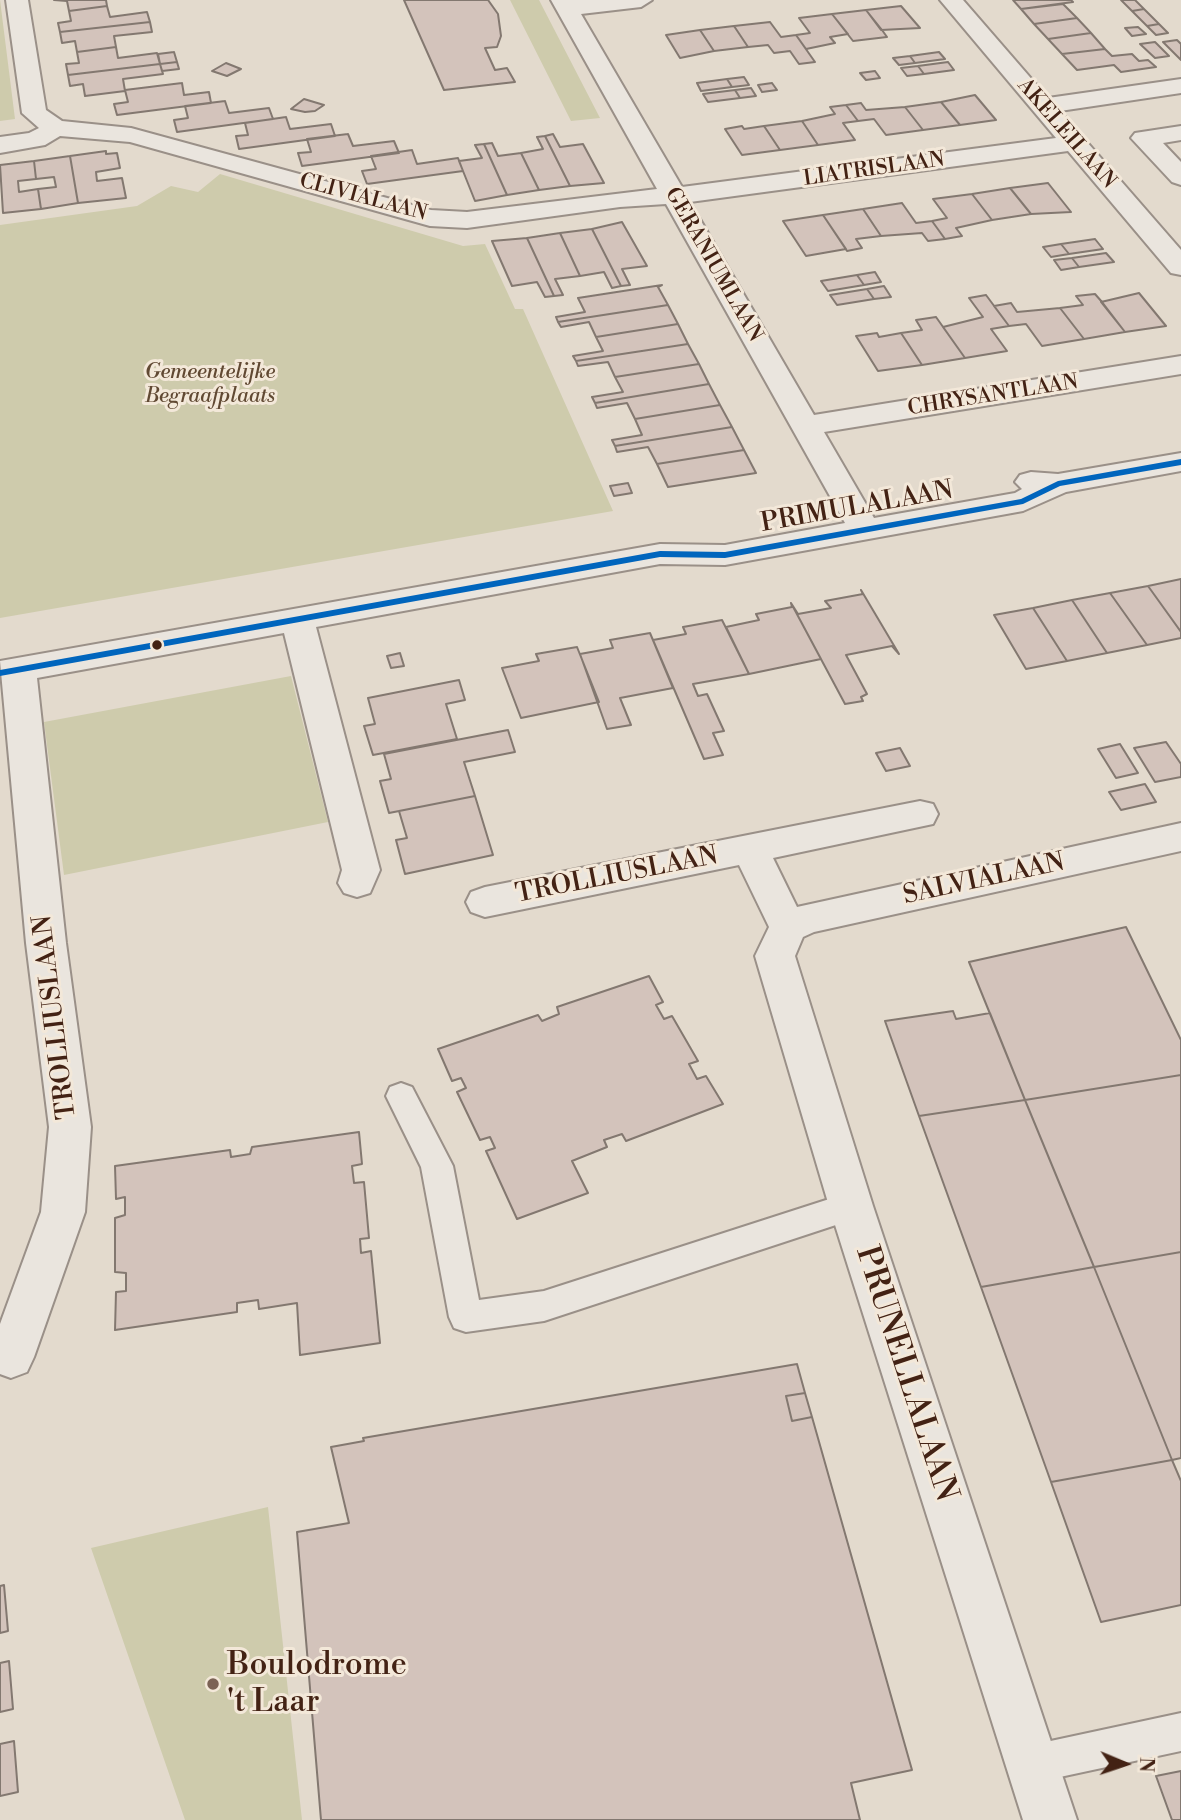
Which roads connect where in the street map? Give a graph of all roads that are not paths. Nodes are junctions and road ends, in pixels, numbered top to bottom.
1 (17, 0) edge
2 (641, 0) edge
3 (951, 0) edge
4 (564, 4) edge
5 (1181, 86) edge
6 (1041, 106) junction
7 (57, 128) junction
8 (1181, 133) edge
9 (1074, 143) junction
10 (0, 145) edge
11 (1181, 177) edge
12 (673, 196) junction
13 (1181, 267) edge
14 (1181, 365) edge
15 (804, 426) junction
16 (1181, 462) edge
17 (858, 518) junction
18 (297, 619) junction
19 (9, 671) edge
20 (920, 814) dead end
21 (1181, 837) edge
22 (750, 849) junction
23 (357, 883) dead end
24 (485, 902) dead end
25 (788, 928) junction
26 (401, 1096) dead end
27 (851, 1206) junction
28 (11, 1357) dead end
29 (1181, 1732) edge
30 (1031, 1763) junction
31 (1051, 1820) edge

1 - 7 street
2 - 4 street
3 - 6 street, AKELEILAAN
4 - 12 street, GERANIUMLAAN
5 - 6 street
6 - 9 street, AKELEILAAN
7 - 10 street, CLIVIALAAN
7 - 12 street, CLIVIALAAN
8 - 11 street
9 - 12 street, LIATRISLAAN
9 - 13 street, AKELEILAAN
12 - 15 street, GERANIUMLAAN
14 - 15 street, CHRYSANTLAAN
15 - 17 street, GERANIUMLAAN
16 - 17 street, PRIMULALAAN
17 - 18 street, PRIMULALAAN
18 - 19 street, PRIMULALAAN
18 - 23 street
19 - 28 street, TROLLIUSLAAN
20 - 22 street, TROLLIUSLAAN
21 - 25 street, SALVIALAAN
22 - 24 street, TROLLIUSLAAN
22 - 25 street, TROLLIUSLAAN
25 - 27 street, PRUNELLALAAN
26 - 27 lane
27 - 30 street, PRUNELLALAAN
29 - 30 lane
30 - 31 street, PRUNELLALAAN

